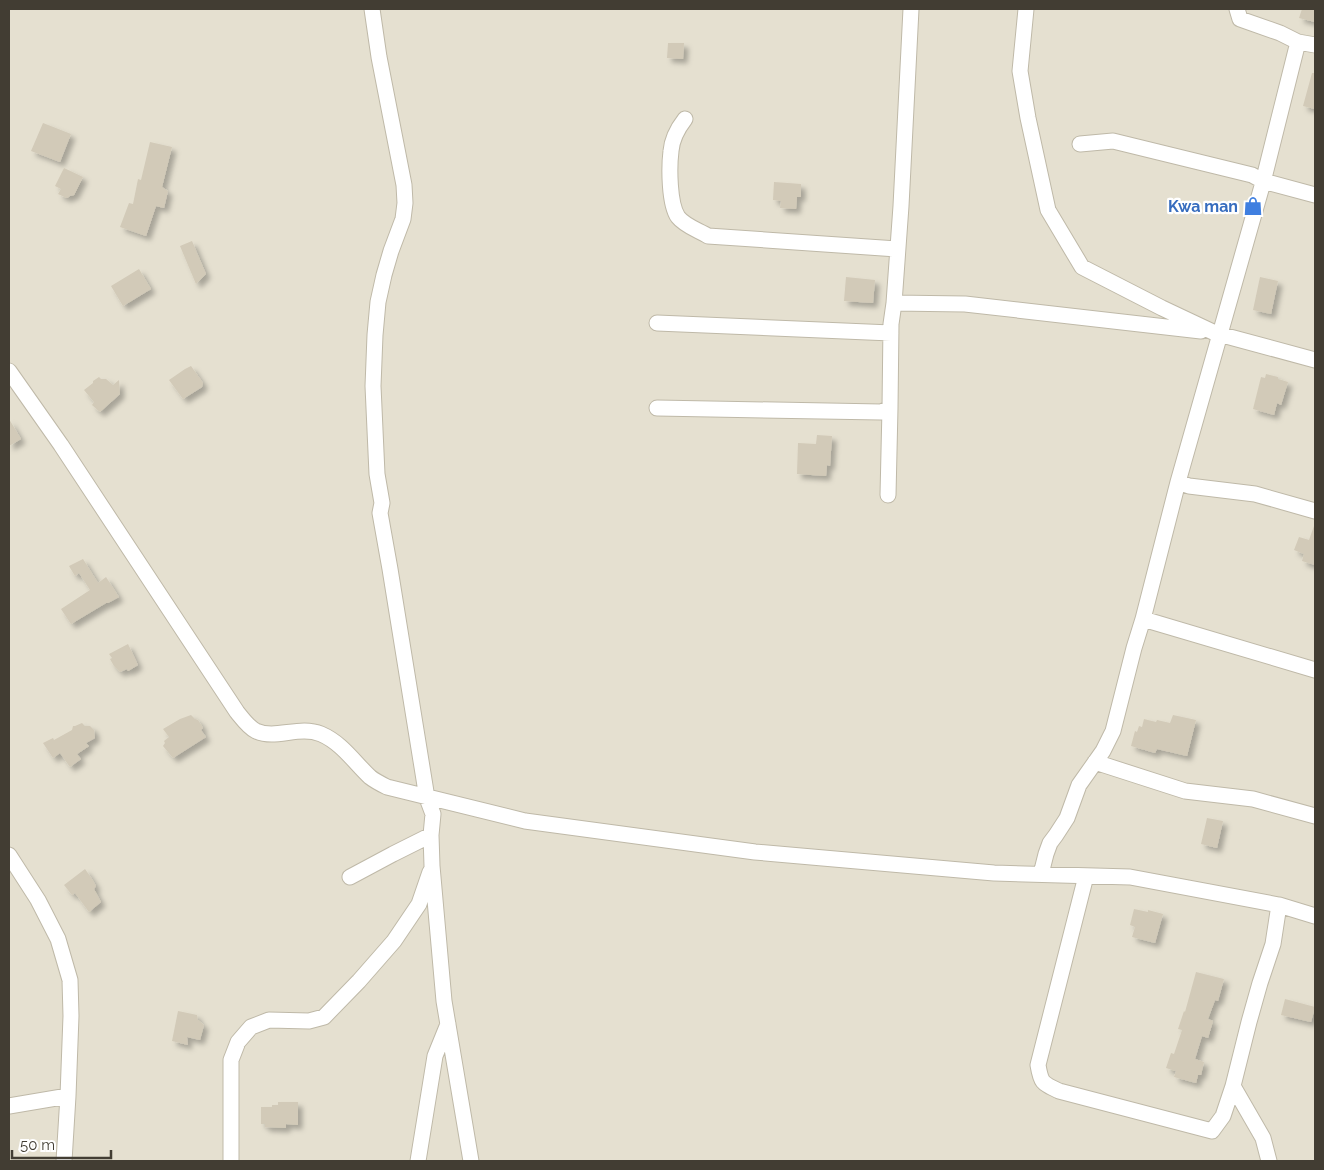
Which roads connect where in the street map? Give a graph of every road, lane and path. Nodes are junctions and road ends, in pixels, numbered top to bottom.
1 (372, 9) edge
2 (911, 9) edge
3 (1026, 9) edge
4 (1237, 9) edge
5 (1298, 42) junction
6 (1315, 45) edge
7 (685, 118) dead end
8 (1080, 144) dead end
9 (1263, 181) junction
10 (1315, 195) edge
11 (897, 249) junction
12 (894, 304) junction
13 (657, 324) dead end
14 (891, 333) junction
15 (1218, 333) junction
16 (1315, 360) edge
17 (9, 371) edge
18 (656, 408) dead end
19 (890, 408) junction
20 (1178, 482) junction
21 (888, 495) dead end
22 (1315, 511) edge
23 (1143, 620) junction
24 (1315, 670) edge
25 (1095, 762) junction
26 (427, 798) junction
27 (1315, 816) edge
28 (431, 835) junction
29 (9, 855) edge
30 (432, 866) junction
31 (1041, 874) junction
32 (1086, 876) junction
33 (350, 877) dead end
34 (1278, 905) junction
35 (1313, 910) edge
36 (448, 1024) junction
37 (1233, 1086) junction
38 (68, 1096) junction
39 (9, 1106) edge
40 (64, 1161) edge
41 (231, 1161) edge
42 (418, 1161) edge
43 (471, 1161) edge
44 (1269, 1161) edge

1 - 26 street
2 - 11 street
3 - 15 street
4 - 5 street
5 - 6 street
5 - 9 street
7 - 11 street
8 - 9 street
9 - 10 street
9 - 15 street
11 - 12 street
12 - 14 street
12 - 15 street
13 - 14 street
14 - 19 street
15 - 16 street
15 - 20 street
17 - 26 street
18 - 19 street
19 - 21 street
20 - 22 street
20 - 23 street
23 - 24 street
23 - 25 street
25 - 27 street
25 - 31 street
26 - 28 street
26 - 31 street
28 - 30 street
28 - 33 street
29 - 38 street
30 - 36 street
30 - 41 street
31 - 32 street
32 - 34 street
32 - 37 street
34 - 35 street
34 - 37 street
36 - 42 street
36 - 43 street
37 - 44 street
38 - 39 street
38 - 40 street

